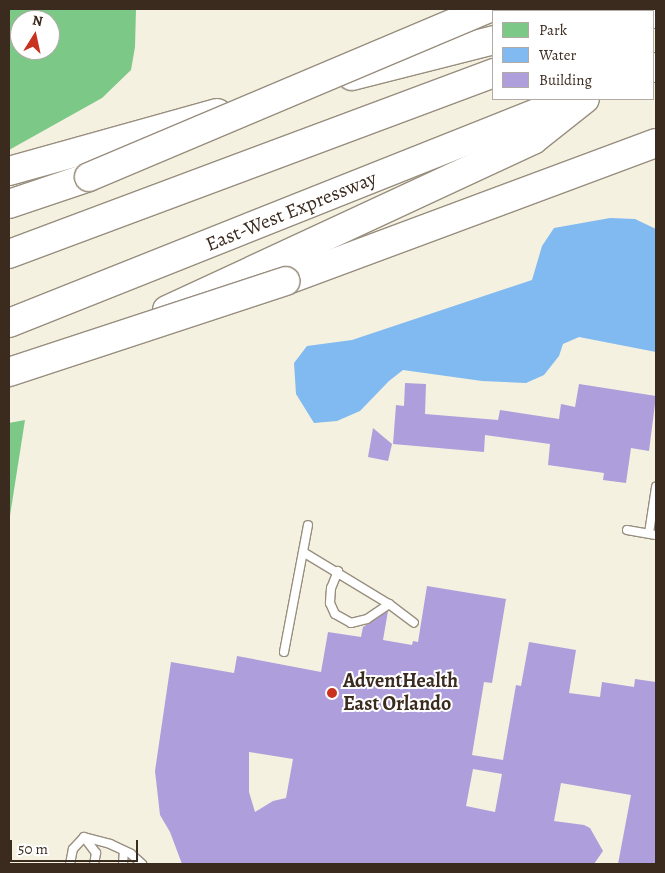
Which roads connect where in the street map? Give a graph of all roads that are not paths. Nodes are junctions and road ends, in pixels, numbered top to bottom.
1 (486, 9) edge
2 (492, 40) edge
3 (492, 74) edge
4 (569, 100) edge
5 (584, 100) edge
6 (656, 143) edge
7 (9, 171) edge
8 (9, 204) edge
9 (9, 254) edge
10 (9, 323) edge
11 (9, 372) edge
12 (9, 383) edge
13 (656, 487) edge
14 (308, 525) dead end
15 (627, 530) dead end
16 (652, 534) edge
17 (303, 552) junction
18 (338, 572) junction
19 (389, 604) junction
20 (414, 623) dead end
21 (284, 652) dead end
22 (84, 837) junction
23 (124, 851) junction
24 (70, 864) edge
25 (94, 864) edge
26 (123, 864) edge
27 (142, 864) edge

1 - 8 highway, bridge
2 - 7 highway
3 - 9 highway
4 - 10 highway, East-West Expressway
5 - 12 highway
6 - 11 highway, bridge
13 - 16 lane
14 - 17 lane
15 - 16 lane
17 - 18 lane
17 - 21 lane
18 - 19 lane
18 - 19 lane
19 - 20 lane
22 - 23 lane
22 - 24 lane
22 - 25 lane
23 - 26 lane
23 - 27 lane

